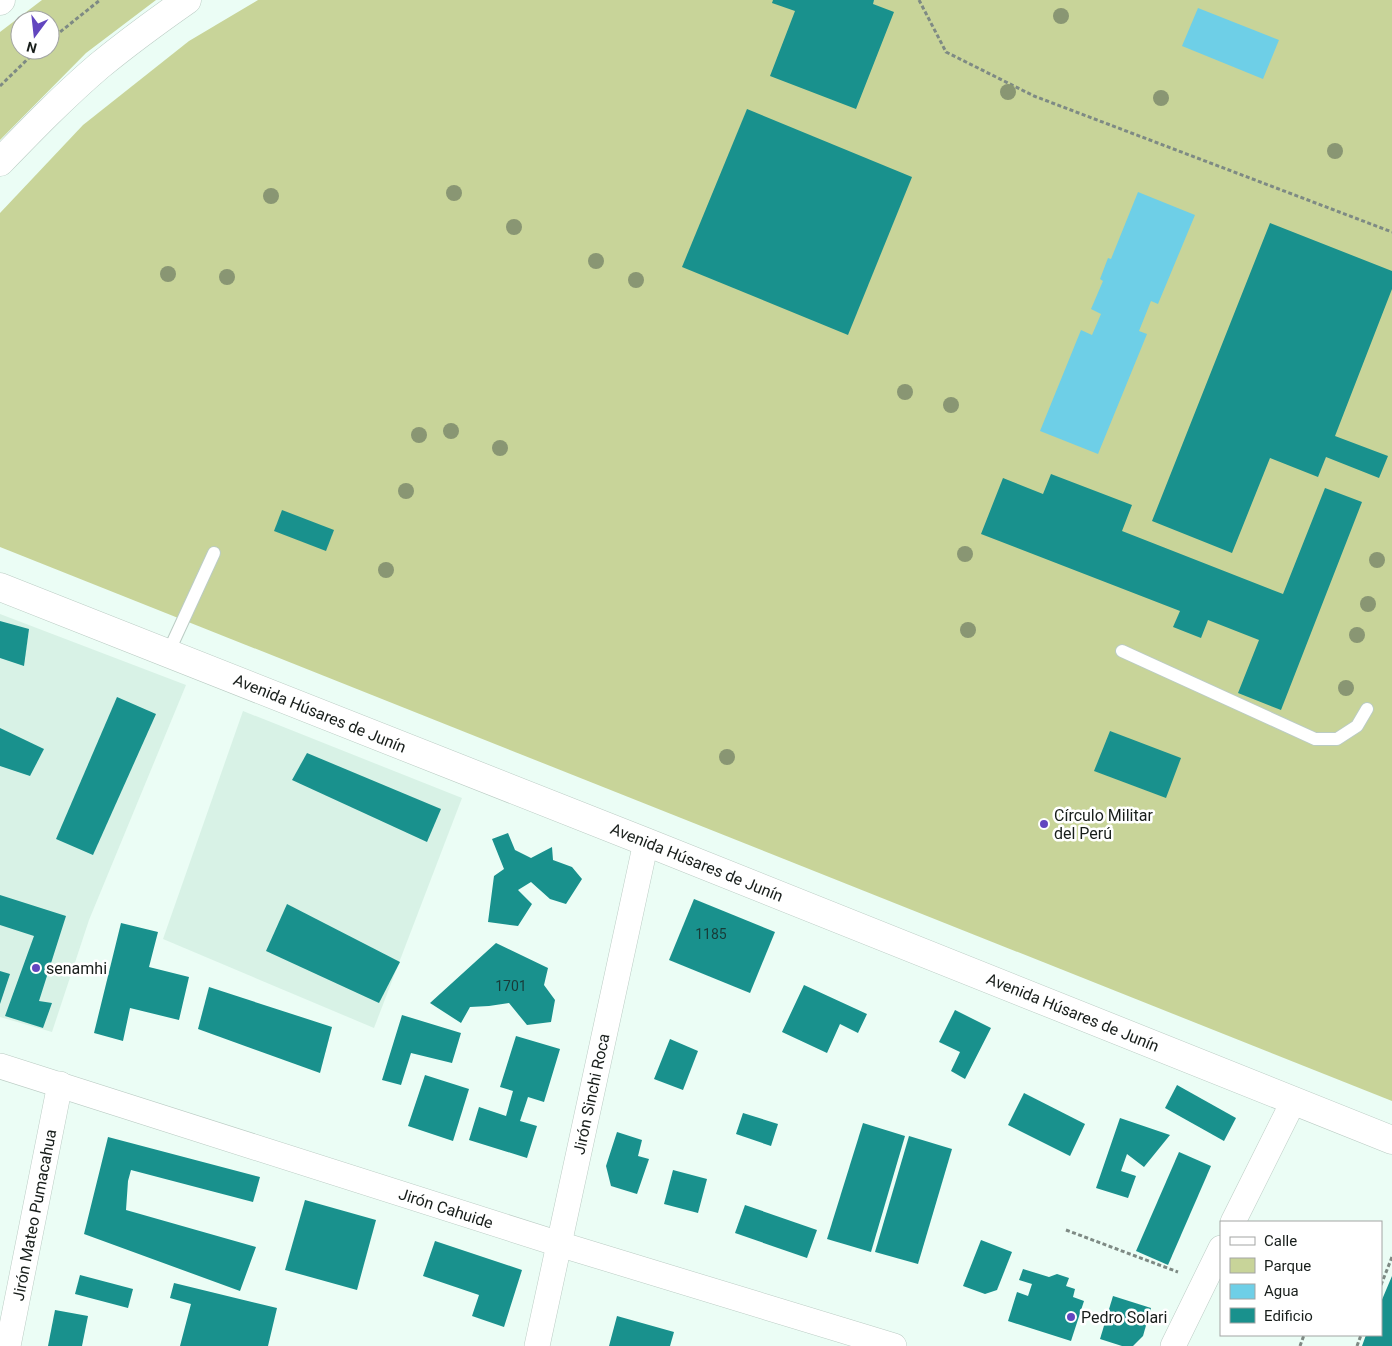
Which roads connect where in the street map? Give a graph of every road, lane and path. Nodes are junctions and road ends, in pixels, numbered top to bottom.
1 (100, 0) edge
2 (187, 0) edge
3 (919, 0) edge
4 (60, 32) edge
5 (27, 60) edge
6 (0, 86) edge
7 (0, 162) edge
8 (1392, 232) edge
9 (214, 553) dead end
10 (0, 587) edge
11 (1122, 651) dead end
12 (168, 653) junction
13 (1367, 709) dead end
14 (646, 842) junction
15 (0, 1066) edge
16 (60, 1084) junction
17 (1294, 1100) junction
18 (1392, 1140) edge
19 (1234, 1221) edge
20 (1066, 1230) dead end
21 (559, 1244) junction
22 (1220, 1250) edge
23 (1392, 1257) edge
24 (1204, 1282) junction
25 (1382, 1282) edge
26 (8, 1346) edge
27 (537, 1346) edge
28 (894, 1346) edge
29 (1173, 1346) edge

1 - 4 path
2 - 7 street
3 - 8 path
5 - 6 path
9 - 12 lane
10 - 12 street, Avenida Húsares de Junín
11 - 13 lane
12 - 14 street, Avenida Húsares de Junín
14 - 17 street, Avenida Húsares de Junín
14 - 21 street, Jirón Sinchi Roca
15 - 16 street, Jirón Cahuide
16 - 21 street, Jirón Cahuide
16 - 26 street, Jirón Mateo Pumacahua
17 - 18 street, Avenida Húsares de Junín
17 - 19 street
20 - 24 path
21 - 27 street, Jirón Sinchi Roca
21 - 28 street, Jirón Cahuide
22 - 24 street
23 - 25 path
24 - 29 street

